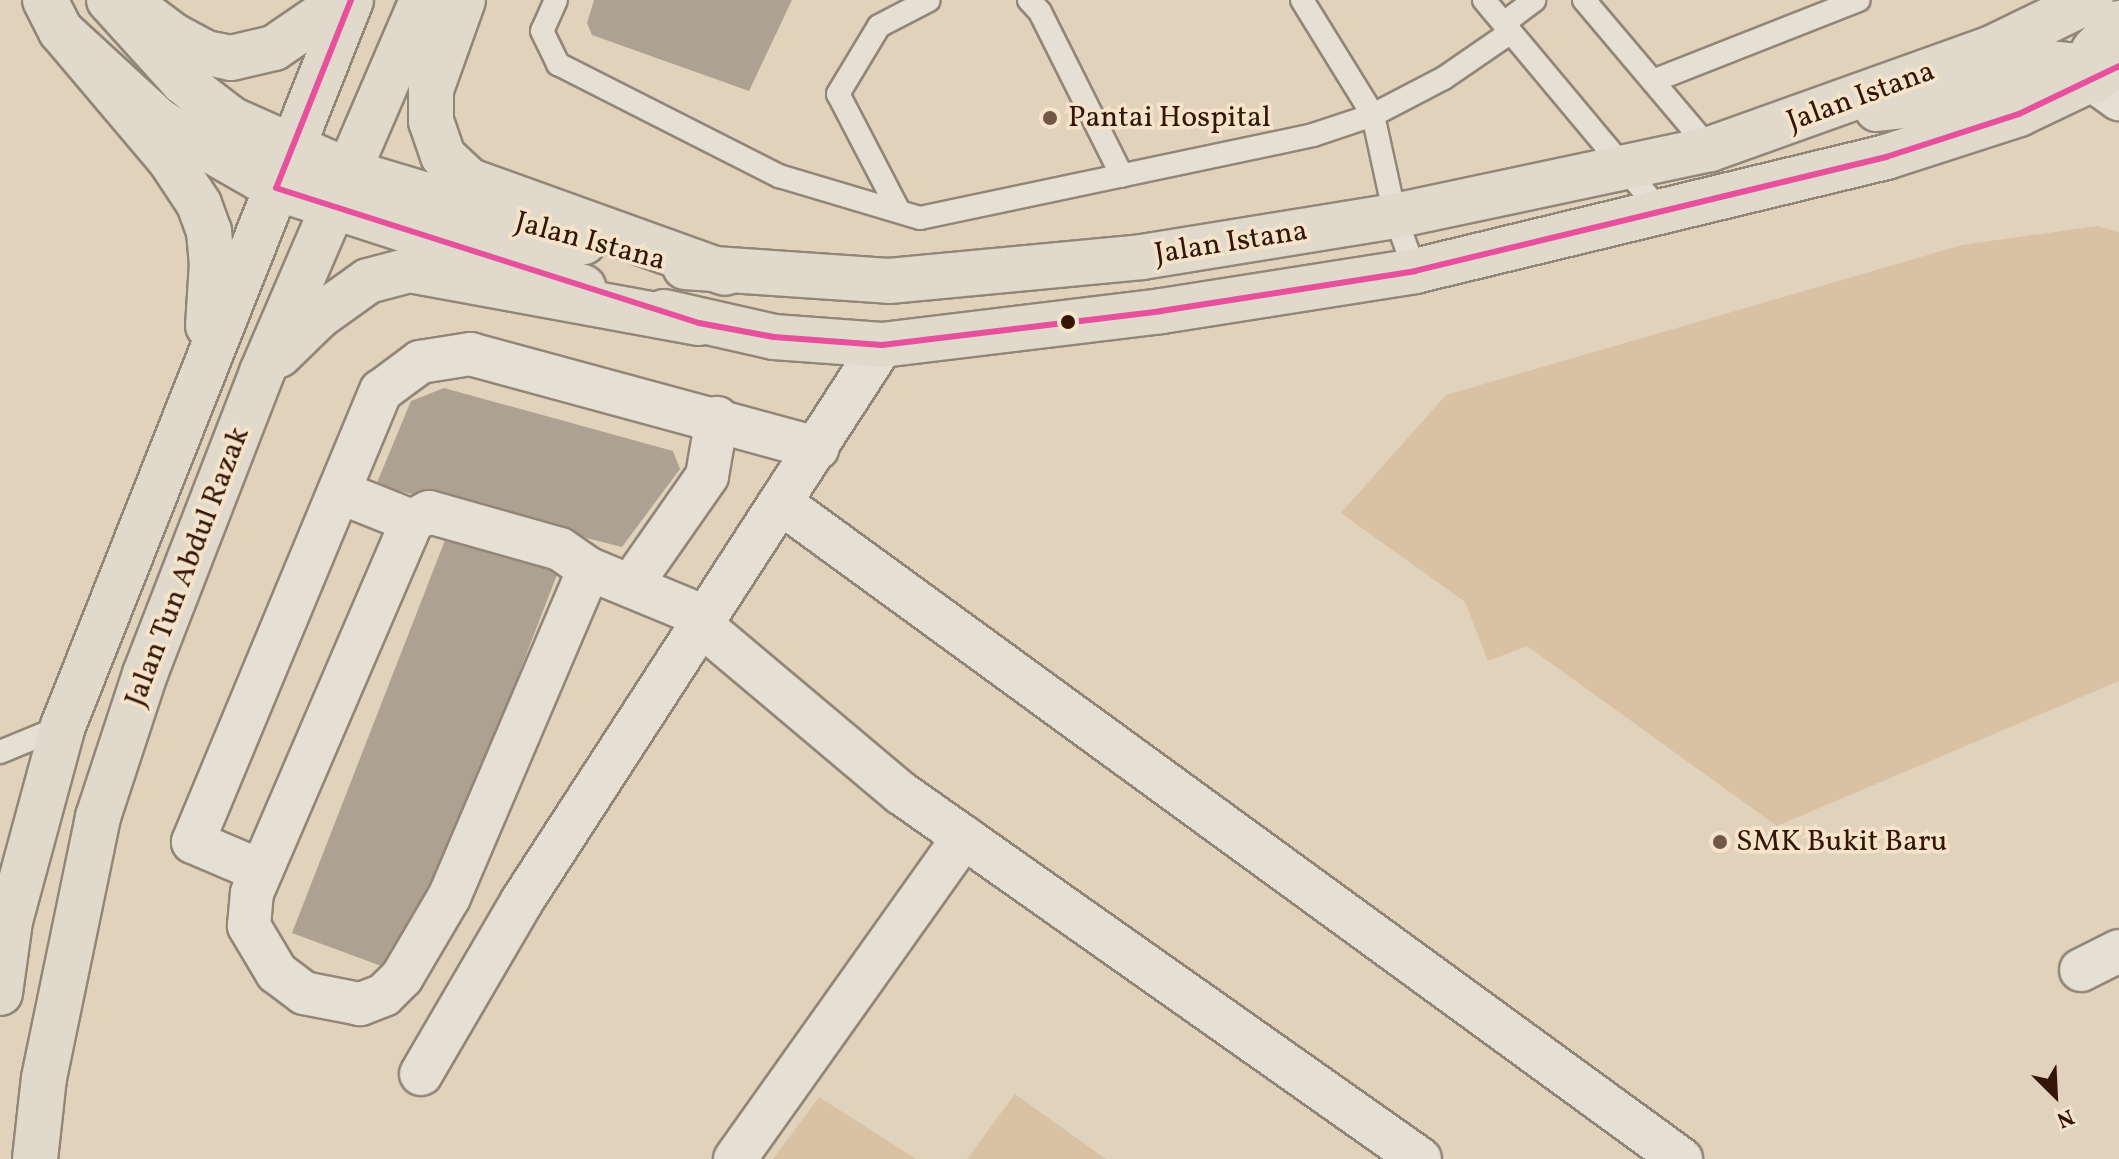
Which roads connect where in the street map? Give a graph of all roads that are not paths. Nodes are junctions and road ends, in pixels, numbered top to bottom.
1 (109, 0) edge
2 (126, 0) edge
3 (344, 0) edge
4 (351, 0) edge
5 (422, 0) edge
6 (463, 0) edge
7 (556, 0) edge
8 (929, 0) edge
9 (1029, 0) edge
10 (1302, 0) edge
11 (1484, 0) edge
12 (1534, 0) edge
13 (1584, 0) edge
14 (1859, 0) edge
15 (2091, 0) edge
16 (53, 15) edge
17 (2119, 23) edge
18 (1508, 28) junction
19 (1653, 81) junction
20 (2111, 82) edge
21 (1373, 115) junction
22 (1816, 115) junction
23 (291, 148) junction
24 (1710, 149) junction
25 (1626, 167) junction
26 (1122, 176) junction
27 (276, 188) junction
28 (342, 191) junction
29 (899, 211) junction
30 (1663, 214) junction
31 (1395, 216) junction
32 (1415, 271) junction
33 (725, 273) junction
34 (699, 323) junction
35 (882, 345) junction
36 (205, 368) junction
37 (262, 372) junction
38 (717, 418) junction
39 (817, 448) junction
40 (339, 492) junction
41 (781, 503) junction
42 (412, 521) junction
43 (589, 569) junction
44 (631, 585) junction
45 (702, 620) junction
46 (63, 726) junction
47 (0, 752) edge
48 (964, 837) junction
49 (261, 871) junction
50 (2119, 951) edge
51 (2081, 970) dead end
52 (0, 993) edge
53 (421, 1074) dead end
54 (35, 1159) edge
55 (735, 1159) edge
56 (1420, 1159) edge
57 (1681, 1159) edge

1 - 23 main road
2 - 3 main road
4 - 23 main road, Jalan Tun Abdul Razak
5 - 28 main road, Jalan Tun Abdul Razak
6 - 33 main road
7 - 29 lane
8 - 29 lane
9 - 26 lane
10 - 21 lane
11 - 18 lane
12 - 18 lane
13 - 19 lane
14 - 19 lane
15 - 22 main road, Jalan Istana
16 - 27 main road
16 - 36 main road
17 - 20 main road
18 - 21 lane
18 - 25 lane
19 - 24 lane
20 - 22 main road
20 - 30 main road, Jalan Istana
21 - 26 lane
21 - 31 lane
22 - 24 main road, Jalan Istana
23 - 27 main road, Jalan Tun Abdul Razak
23 - 28 main road
24 - 25 main road, Jalan Istana
25 - 30 lane
25 - 31 main road, Jalan Istana
26 - 29 lane
27 - 28 main road
27 - 36 main road, Jalan Tun Abdul Razak
28 - 33 main road, Jalan Istana
28 - 34 main road, Jalan Istana
28 - 37 main road, Jalan Tun Abdul Razak
30 - 32 main road, Jalan Istana
31 - 32 lane
31 - 33 main road, Jalan Istana
32 - 35 main road, Jalan Istana
34 - 35 main road, Jalan Istana
34 - 37 main road
35 - 39 street
36 - 46 main road, Jalan Tun Abdul Razak
37 - 54 main road, Jalan Tun Abdul Razak
38 - 39 street
38 - 40 street
38 - 44 street
39 - 41 street
40 - 42 street
40 - 49 street
41 - 45 street
41 - 57 street
42 - 43 street
42 - 49 street
43 - 44 street
43 - 49 street
44 - 45 street
45 - 48 street
45 - 53 street
46 - 47 lane
46 - 52 main road, Jalan Tun Abdul Razak
48 - 55 street
48 - 56 street
50 - 51 street

